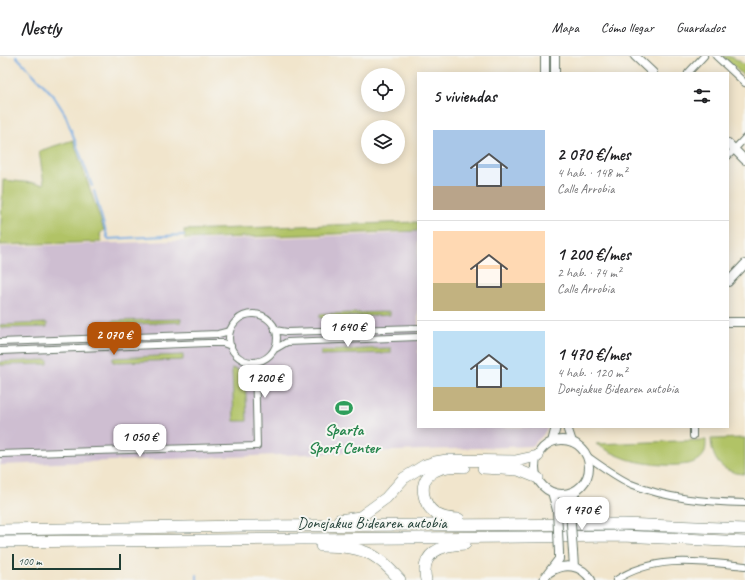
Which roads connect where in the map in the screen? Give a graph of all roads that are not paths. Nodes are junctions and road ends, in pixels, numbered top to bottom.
1 (545, 56) edge
2 (555, 56) edge
3 (636, 56) edge
4 (704, 56) edge
5 (716, 56) edge
6 (545, 72) edge
7 (555, 72) edge
8 (652, 72) edge
9 (689, 72) edge
10 (745, 83) edge
11 (745, 138) edge
12 (731, 146) edge
13 (745, 160) edge
14 (745, 264) edge
15 (729, 281) edge
16 (729, 322) edge
17 (745, 322) edge
18 (417, 328) edge
19 (275, 330) junction
20 (230, 331) junction
21 (417, 337) edge
22 (0, 342) edge
23 (231, 346) junction
24 (274, 349) junction
25 (0, 350) edge
26 (255, 362) junction
27 (556, 428) edge
28 (567, 428) edge
29 (693, 428) edge
30 (693, 436) dead end
31 (552, 442) junction
32 (572, 442) junction
33 (0, 454) edge
34 (538, 456) junction
35 (587, 456) junction
36 (538, 478) junction
37 (577, 490) junction
38 (552, 492) junction
39 (744, 502) edge
40 (533, 524) junction
41 (246, 526) junction
42 (745, 529) edge
43 (0, 530) edge
44 (513, 538) junction
45 (260, 539) junction
46 (0, 542) edge
47 (745, 542) edge
48 (745, 566) edge
49 (574, 567) junction
50 (550, 572) junction
51 (400, 580) edge
52 (426, 580) edge
53 (543, 580) edge
54 (591, 580) edge
55 (616, 580) edge

1 - 6 street
2 - 7 street
3 - 8 street
4 - 9 street
5 - 10 street
11 - 12 street
12 - 13 street
14 - 15 street
16 - 17 street
18 - 19 street
19 - 20 street
19 - 24 street
20 - 22 street
20 - 23 street
21 - 24 street
23 - 25 street
23 - 26 street
24 - 26 street
26 - 33 street
27 - 31 street
28 - 32 street
29 - 30 street
31 - 32 street
31 - 34 street
32 - 35 street
34 - 36 street
34 - 41 highway
35 - 37 street
35 - 39 street
36 - 38 street
36 - 40 highway
37 - 38 street
37 - 49 street, bridge
38 - 50 street, bridge
40 - 41 highway, Donejakue Bidearen autobia
40 - 42 highway, Donejakue Bidearen autobia
41 - 43 highway, Donejakue Bidearen autobia
44 - 45 highway, Donejakue Bidearen autobia
44 - 47 highway, Donejakue Bidearen autobia
44 - 52 highway
45 - 46 highway, Donejakue Bidearen autobia
45 - 51 highway
48 - 55 street
49 - 50 street
49 - 54 street
50 - 53 street

